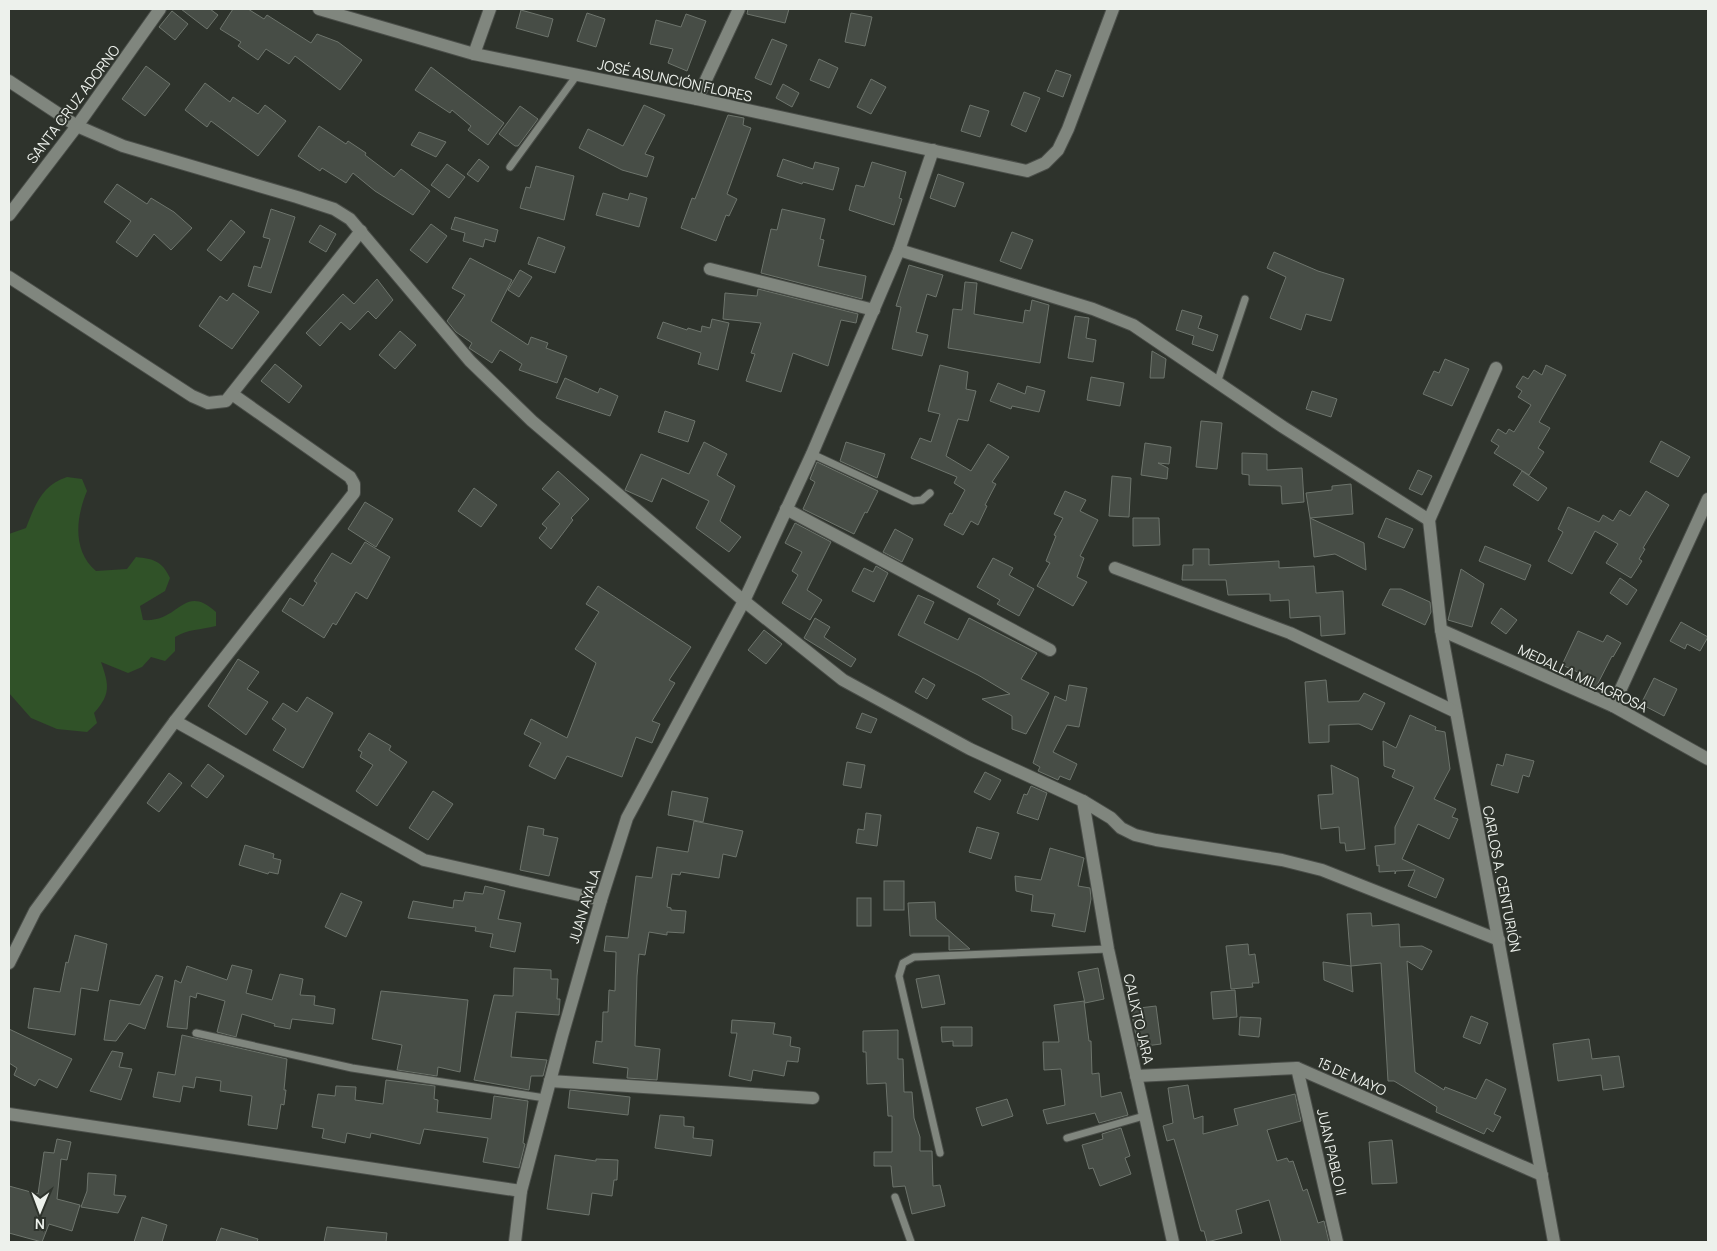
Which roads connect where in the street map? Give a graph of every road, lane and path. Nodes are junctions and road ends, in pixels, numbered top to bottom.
1 (160, 9) edge
2 (319, 9) edge
3 (490, 9) edge
4 (739, 9) edge
5 (1113, 9) edge
6 (474, 54) junction
7 (577, 75) junction
8 (9, 81) edge
9 (697, 99) junction
10 (76, 126) junction
11 (933, 150) junction
12 (510, 168) dead end
13 (9, 215) edge
14 (361, 231) junction
15 (899, 250) junction
16 (710, 269) dead end
17 (9, 277) edge
18 (1245, 299) dead end
19 (874, 310) junction
20 (1496, 368) dead end
21 (1218, 380) junction
22 (232, 394) junction
23 (812, 454) junction
24 (930, 493) dead end
25 (1708, 499) edge
26 (786, 509) junction
27 (1429, 520) junction
28 (1115, 568) dead end
29 (744, 601) junction
30 (1441, 630) junction
31 (1050, 650) dead end
32 (1613, 706) junction
33 (1456, 712) junction
34 (175, 721) junction
35 (1708, 759) edge
36 (1084, 801) junction
37 (600, 900) junction
38 (1499, 940) junction
39 (1108, 949) junction
40 (9, 963) edge
41 (196, 1033) dead end
42 (1297, 1068) junction
43 (1136, 1076) junction
44 (550, 1081) junction
45 (545, 1098) junction
46 (813, 1098) dead end
47 (9, 1114) edge
48 (1144, 1116) junction
49 (1067, 1138) dead end
50 (940, 1153) dead end
51 (1542, 1175) junction
52 (521, 1191) junction
53 (895, 1196) dead end
54 (515, 1242) edge
55 (911, 1242) edge
56 (1173, 1242) edge
57 (1337, 1242) edge
58 (1554, 1242) edge

1 - 10 street, SANTA CRUZ ADORNO
2 - 6 street, JOSÉ ASUNCIÓN FLORES
3 - 6 street
4 - 9 street
5 - 11 street, JOSÉ ASUNCIÓN FLORES
6 - 7 street, JOSÉ ASUNCIÓN FLORES
7 - 9 street, JOSÉ ASUNCIÓN FLORES
7 - 12 lane
8 - 10 street
9 - 11 street, JOSÉ ASUNCIÓN FLORES
10 - 13 street, SANTA CRUZ ADORNO
10 - 14 street
11 - 15 street, JUAN AYALA
14 - 22 street
14 - 29 street
15 - 19 street, JUAN AYALA
15 - 21 street
16 - 19 street
17 - 22 street
18 - 21 lane
19 - 23 street, JUAN AYALA
20 - 27 street
21 - 27 street
22 - 34 street
23 - 24 lane
23 - 26 street, JUAN AYALA
25 - 32 street
26 - 29 street, JUAN AYALA
26 - 31 street
27 - 30 street, CARLOS A. CENTURIÓN
28 - 33 street
29 - 36 street
29 - 37 street, JUAN AYALA
30 - 32 street, MEDALLA MILAGROSA
30 - 33 street, CARLOS A. CENTURIÓN
32 - 35 street, MEDALLA MILAGROSA
33 - 38 street, CARLOS A. CENTURIÓN
34 - 37 street
34 - 40 street
36 - 38 street
36 - 39 street, CALIXTO JARA
37 - 44 street, JUAN AYALA
38 - 51 street, CARLOS A. CENTURIÓN
39 - 43 street, CALIXTO JARA
39 - 50 lane
41 - 45 lane
42 - 43 street, 15 DE MAYO
42 - 51 street, 15 DE MAYO
42 - 57 street, JUAN PABLO II
43 - 48 street, CALIXTO JARA
44 - 45 street, JUAN AYALA
44 - 46 street
45 - 52 street, JUAN AYALA
47 - 52 street
48 - 49 lane
48 - 56 street, CALIXTO JARA
51 - 58 street, CARLOS A. CENTURIÓN
52 - 54 street, JUAN AYALA
53 - 55 lane

